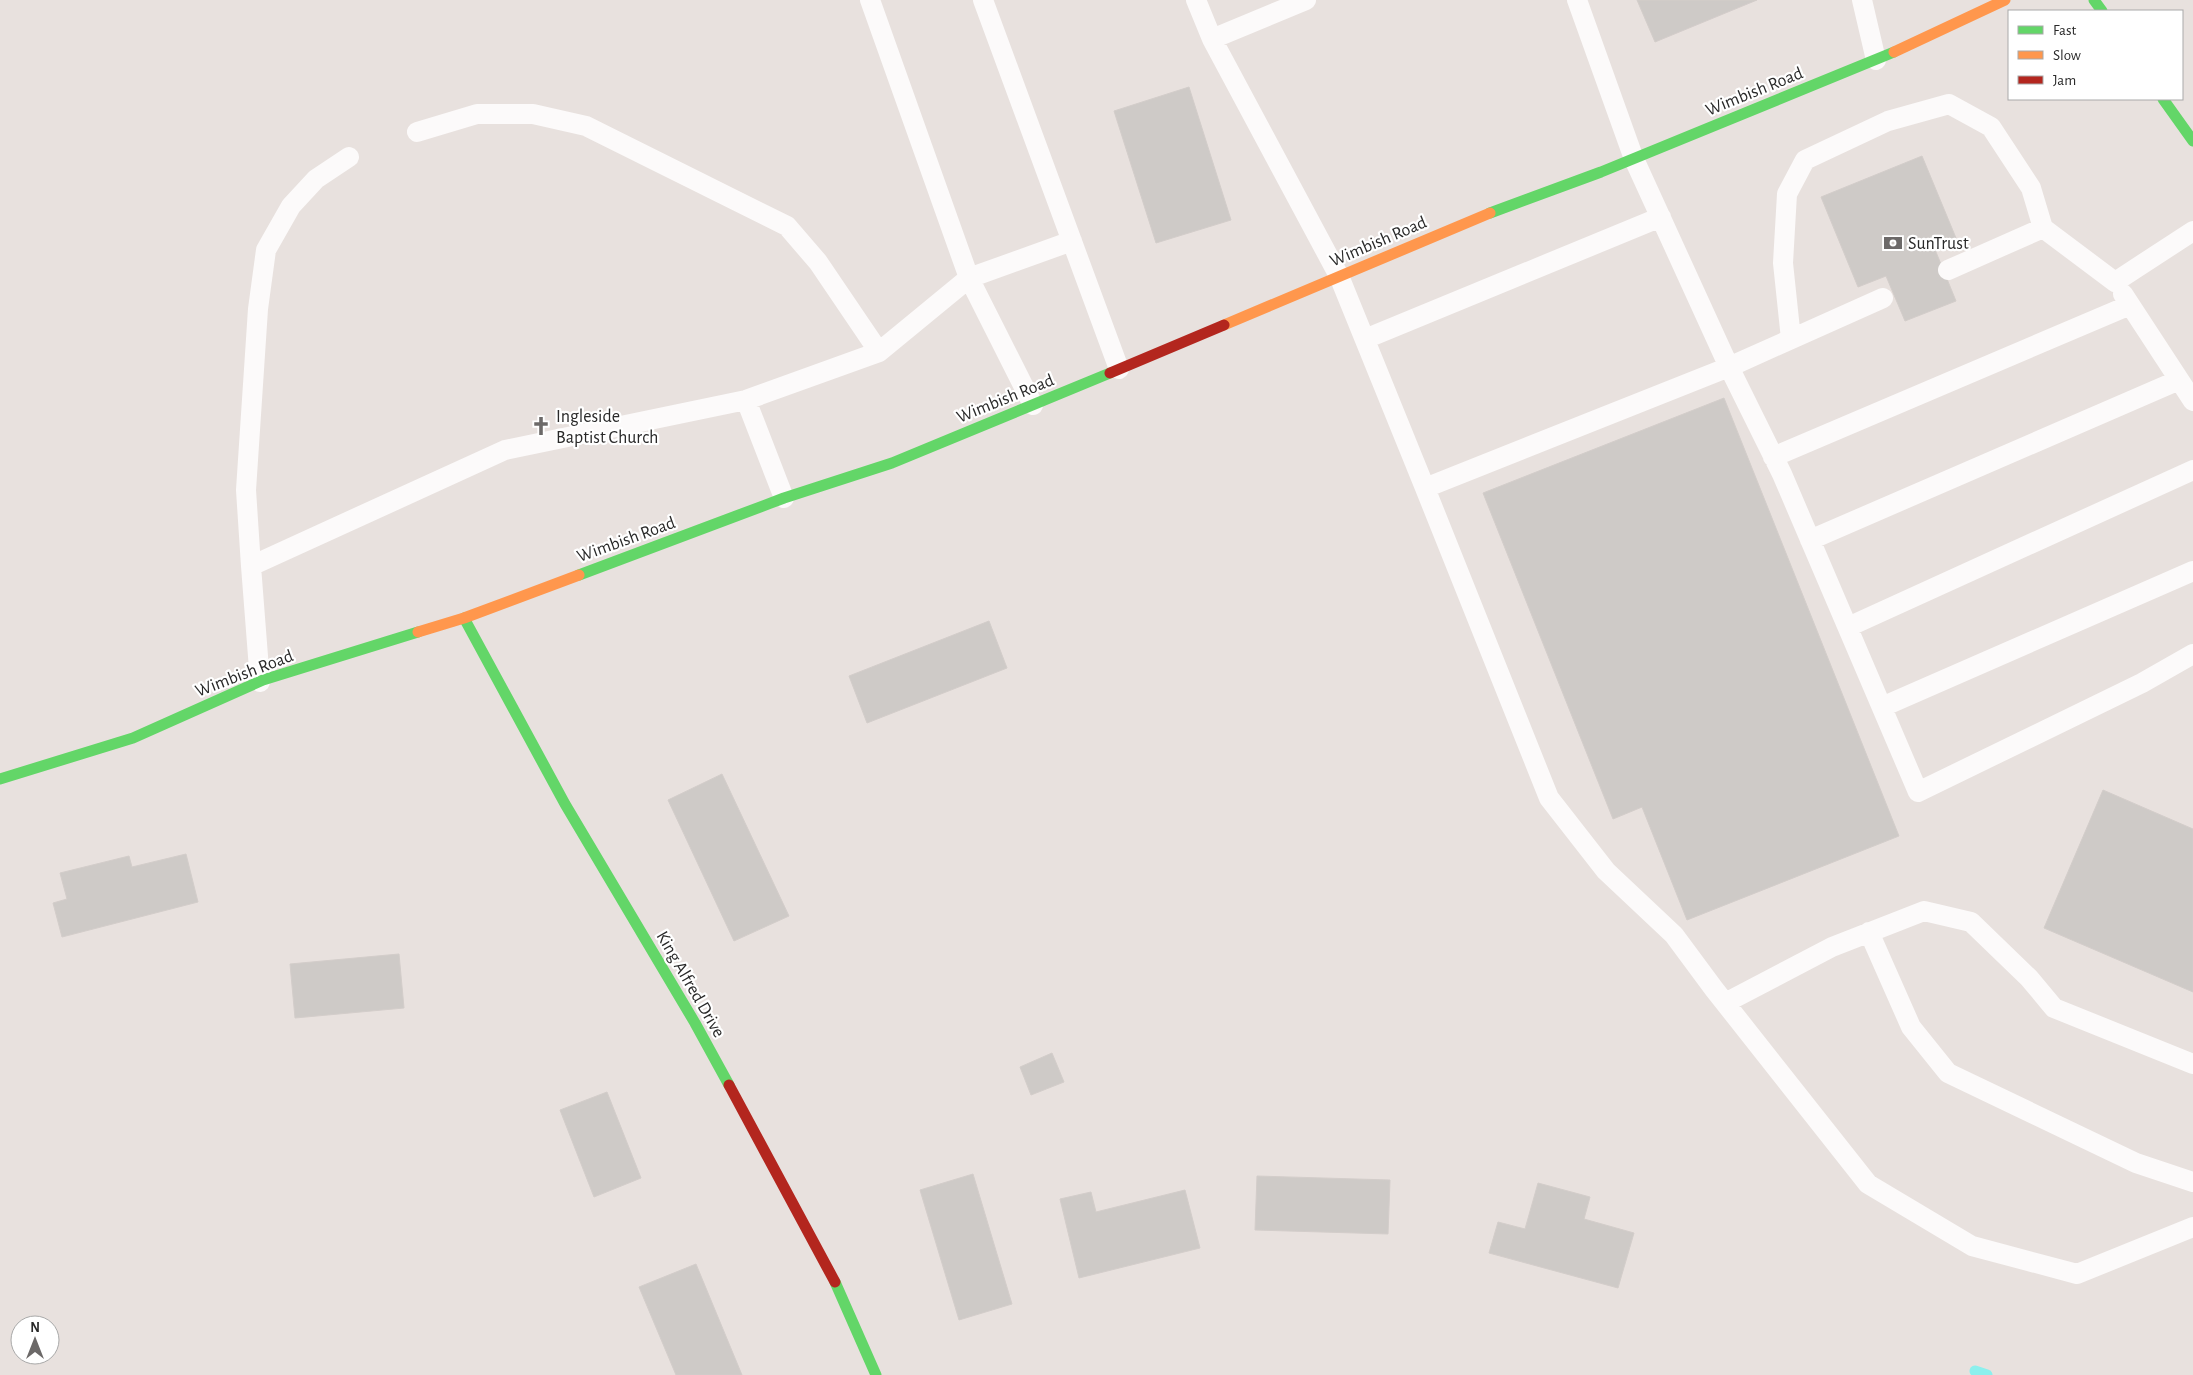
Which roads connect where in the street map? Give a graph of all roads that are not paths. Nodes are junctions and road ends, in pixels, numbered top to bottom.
1 (870, 0) edge
2 (983, 0) edge
3 (1196, 0) edge
4 (1306, 0) edge
5 (1577, 0) edge
6 (1862, 0) edge
7 (2005, 0) edge
8 (1212, 39) junction
9 (1876, 60) junction
10 (2164, 100) edge
11 (417, 132) dead end
12 (2193, 141) edge
13 (349, 157) dead end
14 (1634, 159) junction
15 (1660, 217) junction
16 (2043, 228) junction
17 (2193, 230) edge
18 (1072, 241) junction
19 (1948, 270) dead end
20 (1339, 276) junction
21 (969, 278) junction
22 (2115, 282) junction
23 (1883, 298) dead end
24 (2130, 305) junction
25 (1365, 339) junction
26 (1791, 339) junction
27 (880, 352) junction
28 (1729, 367) junction
29 (1119, 370) junction
30 (2179, 380) junction
31 (746, 400) junction
32 (2193, 401) edge
33 (1033, 405) junction
34 (1773, 457) junction
35 (2193, 470) edge
36 (1424, 488) junction
37 (784, 498) junction
38 (1810, 540) junction
39 (251, 566) junction
40 (2193, 571) edge
41 (464, 618) junction
42 (1848, 628) junction
43 (2193, 654) edge
44 (260, 682) junction
45 (1882, 707) junction
46 (0, 779) edge
47 (1869, 932) junction
48 (1726, 1003) junction
49 (2193, 1064) edge
50 (2193, 1182) edge
51 (2193, 1227) edge
52 (876, 1375) edge

1 - 21 lane
2 - 18 lane
3 - 8 lane
4 - 8 lane
5 - 14 lane
6 - 9 lane
7 - 9 street, Wimbish Road
8 - 20 lane
9 - 14 street, Wimbish Road
10 - 12 street
11 - 27 lane
13 - 39 lane
14 - 15 lane
14 - 20 street, Wimbish Road
15 - 25 lane
15 - 28 lane
16 - 19 lane
16 - 22 lane
16 - 26 lane
17 - 22 lane
18 - 21 lane
18 - 29 lane
20 - 25 lane
20 - 29 street, Wimbish Road
21 - 27 lane
21 - 33 lane
22 - 24 lane
23 - 26 lane
24 - 30 lane
24 - 34 lane
25 - 36 lane
26 - 28 lane
27 - 31 lane
28 - 34 lane
28 - 36 lane
29 - 33 street, Wimbish Road
30 - 32 lane
30 - 38 lane
31 - 37 lane
31 - 39 lane
33 - 37 street, Wimbish Road
34 - 38 lane
35 - 42 lane
36 - 48 lane
37 - 41 street, Wimbish Road
38 - 42 lane
39 - 44 lane
40 - 45 lane
41 - 44 street, Wimbish Road
41 - 52 street, King Alfred Drive
42 - 45 lane
43 - 45 lane
44 - 46 street, Wimbish Road
47 - 48 lane
47 - 49 lane
47 - 50 lane
48 - 51 lane

